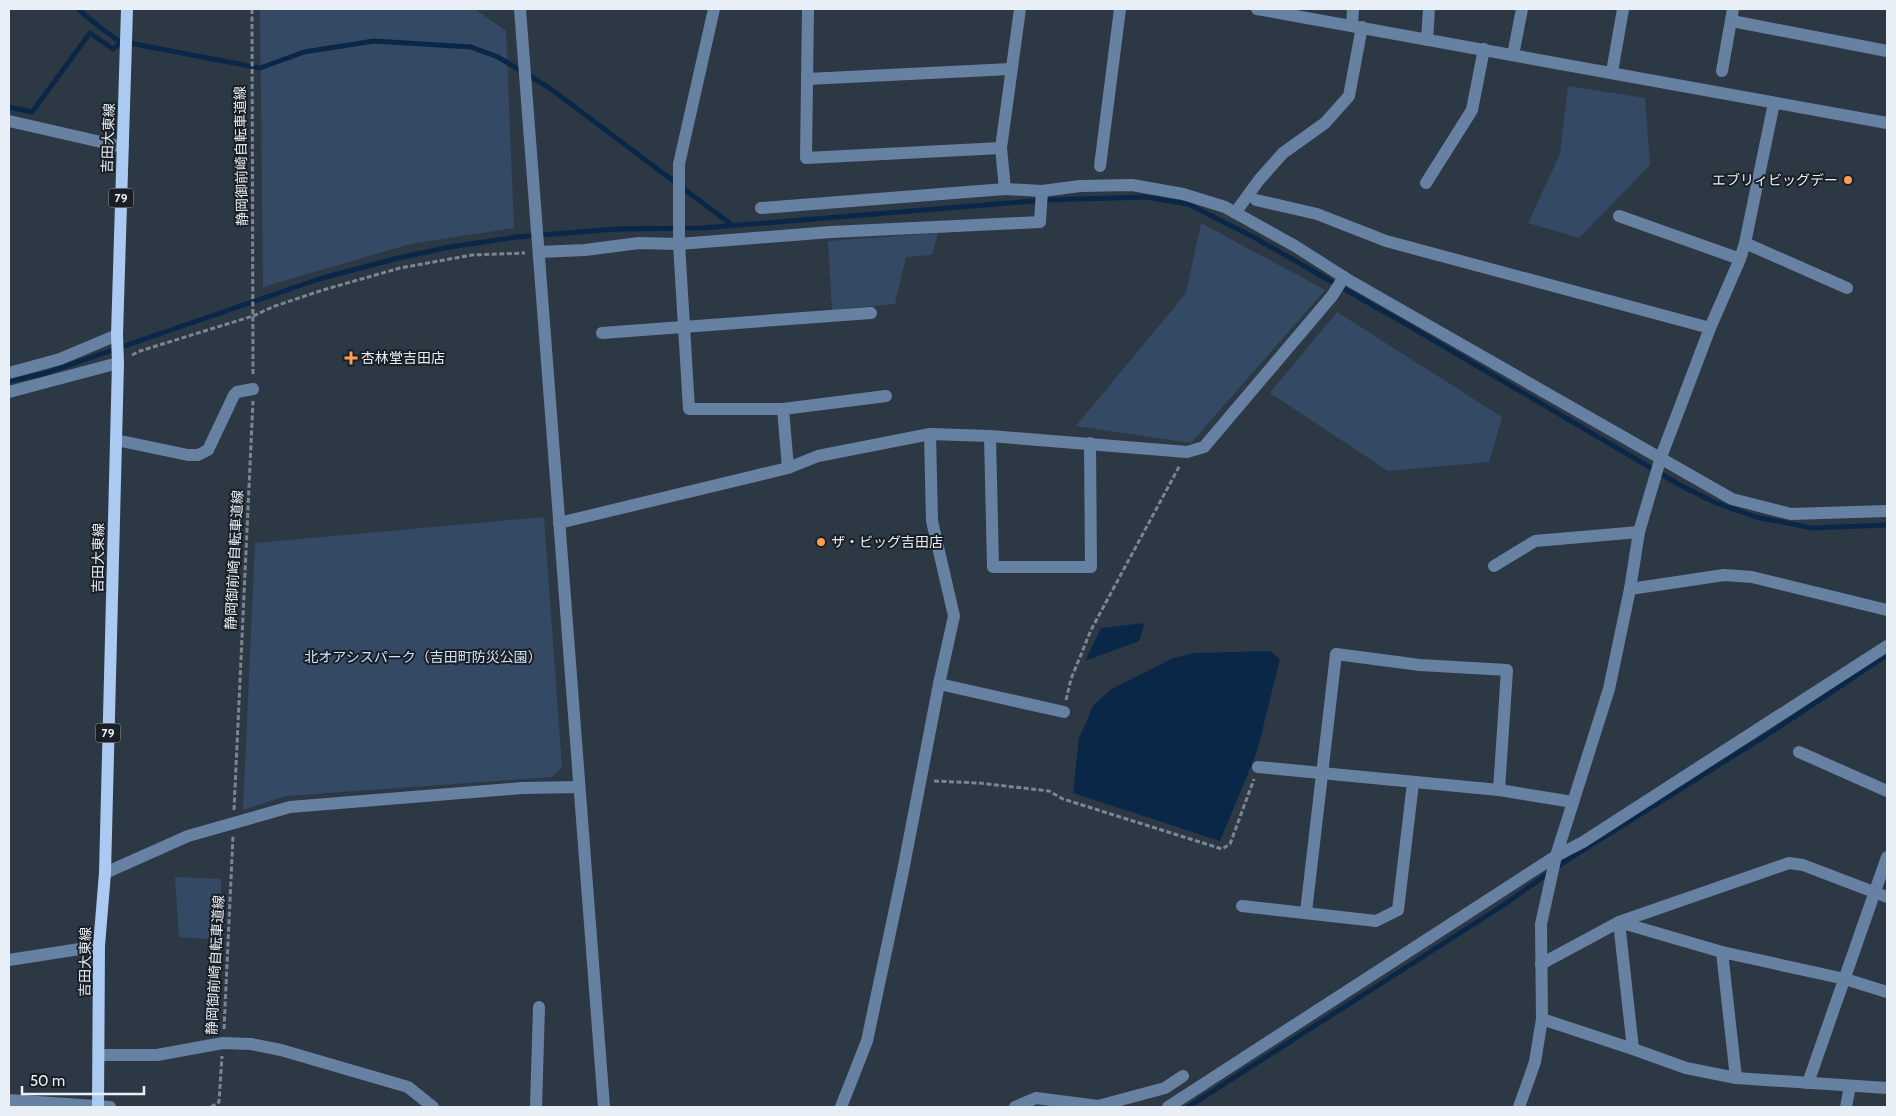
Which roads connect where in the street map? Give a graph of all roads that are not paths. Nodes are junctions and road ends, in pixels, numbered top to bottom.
1 (127, 9) edge
2 (520, 9) edge
3 (714, 9) edge
4 (808, 9) edge
5 (1020, 9) edge
6 (1120, 9) edge
7 (1257, 9) edge
8 (1353, 9) edge
9 (1429, 9) edge
10 (1522, 9) edge
11 (1623, 9) edge
12 (1732, 15) edge
13 (1357, 26) junction
14 (1427, 40) junction
15 (1484, 49) junction
16 (1887, 51) edge
17 (1513, 55) junction
18 (1011, 69) junction
19 (1722, 71) dead end
20 (1612, 72) junction
21 (807, 79) junction
22 (1774, 103) junction
23 (9, 121) edge
24 (1887, 123) edge
25 (122, 147) junction
26 (1001, 148) junction
27 (1100, 166) dead end
28 (1426, 183) dead end
29 (1005, 189) junction
30 (1042, 192) junction
31 (1256, 200) dead end
32 (762, 208) dead end
33 (1235, 213) junction
34 (1619, 216) dead end
35 (679, 242) junction
36 (1745, 243) junction
37 (539, 250) junction
38 (1740, 259) junction
39 (1342, 279) junction
40 (1847, 288) dead end
41 (871, 313) dead end
42 (684, 327) junction
43 (1710, 328) junction
44 (602, 333) dead end
45 (117, 336) junction
46 (118, 361) junction
47 (9, 374) edge
48 (253, 389) road end
49 (9, 392) edge
50 (886, 396) dead end
51 (783, 409) junction
52 (930, 434) junction
53 (990, 436) junction
54 (116, 440) junction
55 (1090, 443) junction
56 (1660, 459) junction
57 (788, 468) junction
58 (1887, 511) edge
59 (559, 523) junction
60 (1639, 532) junction
61 (1494, 566) dead end
62 (1630, 589) junction
63 (1887, 610) edge
64 (1887, 646) edge
65 (939, 684) junction
66 (1064, 712) road end
67 (1799, 752) dead end
68 (1258, 767) road end
69 (1321, 774) junction
70 (1413, 783) junction
71 (579, 787) junction
72 (1498, 790) junction
73 (1887, 791) edge
74 (1573, 802) junction
75 (1887, 857) edge
76 (1555, 859) junction
77 (105, 873) junction
78 (1875, 892) junction
79 (1887, 897) edge
80 (1242, 906) dead end
81 (1306, 912) junction
82 (1619, 922) junction
83 (99, 946) junction
84 (1722, 952) junction
85 (9, 960) edge
86 (1541, 964) junction
87 (1845, 979) junction
88 (1887, 992) edge
89 (539, 1007) dead end
90 (1542, 1020) junction
91 (1633, 1049) junction
92 (99, 1055) junction
93 (1183, 1076) dead end
94 (1736, 1078) junction
95 (1808, 1083) junction
96 (1850, 1086) junction
97 (1887, 1088) edge
98 (9, 1100) edge
99 (98, 1107) edge
100 (110, 1107) edge
101 (433, 1107) edge
102 (536, 1107) edge
103 (604, 1107) edge
104 (841, 1107) edge
105 (1015, 1107) edge
106 (1168, 1107) edge
107 (1519, 1107) edge
108 (1846, 1107) edge

1 - 25 main road, 吉田大東線 / 79
2 - 37 street
3 - 35 street
4 - 21 street
5 - 18 street
6 - 27 street
7 - 13 street
8 - 13 street
9 - 14 street
10 - 17 street
11 - 20 street
12 - 16 street
12 - 19 street
13 - 14 street
13 - 33 street
14 - 15 street
15 - 17 street
15 - 28 street
17 - 20 street
18 - 21 street
18 - 26 street
20 - 22 street
21 - 26 street
22 - 24 street
22 - 36 street
23 - 25 street
25 - 45 main road, 吉田大東線 / 79
26 - 29 street
29 - 30 street
29 - 32 street
30 - 33 street
30 - 35 street
31 - 43 street
33 - 39 street
34 - 38 street
35 - 37 street
35 - 42 street
36 - 38 street
36 - 40 street
37 - 59 street
38 - 43 street
39 - 55 street
39 - 56 street
41 - 42 street
42 - 44 street
42 - 51 street
43 - 56 street
45 - 46 main road, 吉田大東線 / 79
45 - 47 street
46 - 49 street
46 - 54 main road, 吉田大東線 / 79
48 - 54 street
50 - 51 street
51 - 57 street
52 - 53 street
52 - 57 street
52 - 65 street
53 - 55 street
53 - 55 street
54 - 77 main road, 吉田大東線 / 79
56 - 58 street
56 - 60 street
57 - 59 street
59 - 71 street
60 - 61 street
60 - 62 street
62 - 63 street
62 - 74 street
64 - 76 street
65 - 66 street
65 - 104 street
67 - 73 street
68 - 69 street
69 - 70 street
69 - 72 street
69 - 81 street
70 - 72 street
70 - 81 street
71 - 77 street
71 - 103 street
72 - 74 street
74 - 76 street
75 - 78 street
76 - 86 street
76 - 106 street
77 - 83 main road, 吉田大東線 / 79
78 - 79 street
78 - 82 street
78 - 87 street
80 - 81 street
82 - 84 street
82 - 86 street
82 - 91 street
83 - 85 street
83 - 92 main road, 吉田大東線 / 79
84 - 87 street
84 - 94 street
86 - 90 street
87 - 88 street
87 - 95 street
89 - 102 street
90 - 91 street
90 - 107 street
91 - 94 street
92 - 99 main road, 吉田大東線 / 79
92 - 101 street
93 - 105 street
94 - 95 street
95 - 96 street
96 - 97 street
96 - 108 street
98 - 99 street
99 - 100 street

